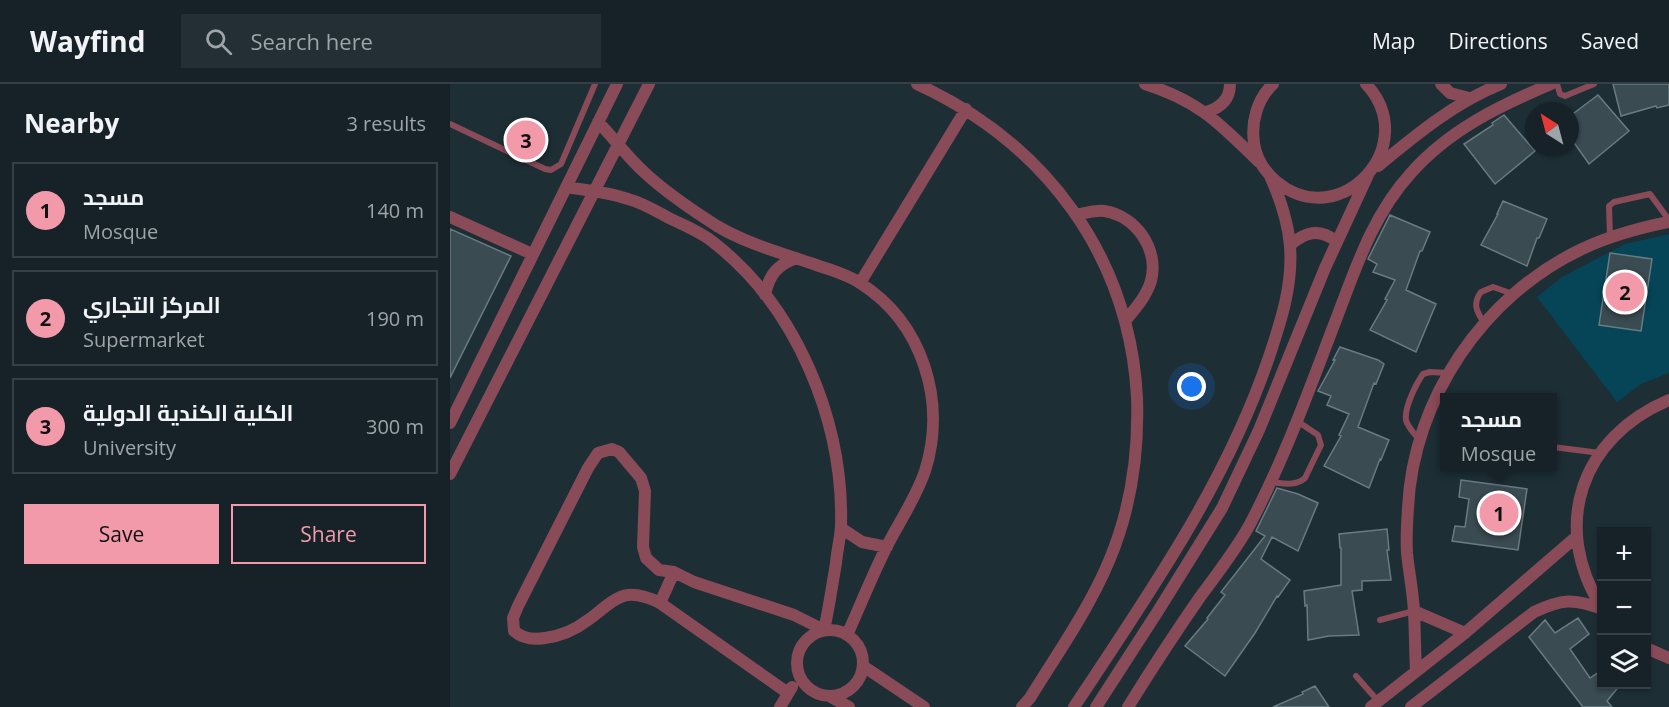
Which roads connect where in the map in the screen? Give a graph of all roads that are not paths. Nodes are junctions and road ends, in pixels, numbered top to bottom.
1 (595, 84) edge
2 (616, 84) edge
3 (649, 84) edge
4 (917, 84) edge
5 (1145, 84) edge
6 (1230, 84) edge
7 (1273, 84) edge
8 (1366, 84) edge
9 (1442, 84) edge
10 (1501, 84) edge
11 (1551, 84) edge
12 (1557, 84) edge
13 (1594, 84) edge
14 (1469, 98) junction
15 (966, 109) junction
16 (1206, 112) junction
17 (598, 122) junction
18 (450, 124) edge
19 (619, 144) junction
20 (1261, 164) junction
21 (1370, 173) junction
22 (1270, 176) junction
23 (566, 187) junction
24 (594, 192) junction
25 (1076, 214) junction
26 (450, 217) edge
27 (1669, 221) edge
28 (719, 227) junction
29 (1610, 238) junction
30 (712, 240) junction
31 (1336, 241) junction
32 (1290, 245) junction
33 (532, 254) junction
34 (796, 258) junction
35 (860, 283) junction
36 (765, 295) junction
37 (1514, 295) junction
38 (1125, 321) junction
39 (1484, 323) junction
40 (1448, 374) junction
41 (1669, 400) edge
42 (451, 418) edge
43 (1297, 421) junction
44 (1420, 441) junction
45 (1557, 448) edge
46 (1600, 453) junction
47 (450, 474) edge
48 (1269, 482) junction
49 (841, 528) junction
50 (1576, 537) junction
51 (887, 547) junction
52 (674, 572) junction
53 (1597, 600) edge
54 (660, 603) junction
55 (1597, 607) edge
56 (1414, 611) junction
57 (1380, 620) dead end
58 (824, 630) junction
59 (1465, 633) junction
60 (847, 635) junction
61 (1651, 650) edge
62 (1669, 658) edge
63 (863, 666) junction
64 (1416, 671) junction
65 (799, 676) junction
66 (1356, 676) dead end
67 (788, 693) junction
68 (831, 697) junction
69 (1375, 704) edge
70 (780, 707) edge
71 (849, 707) edge
72 (924, 707) edge
73 (1022, 707) edge
74 (1074, 707) edge
75 (1096, 707) edge
76 (1128, 707) edge
77 (1411, 707) edge

1 - 18 lane
2 - 17 street
3 - 19 street
4 - 15 street
5 - 16 street
6 - 16 street
7 - 20 street
8 - 21 street
9 - 14 street
10 - 14 street
11 - 43 street
12 - 13 lane
14 - 21 street
15 - 25 street
15 - 35 street
16 - 20 street
17 - 19 street
17 - 23 street
19 - 24 street
19 - 28 street
20 - 22 street
21 - 22 street
21 - 31 street
22 - 32 street
23 - 24 street
23 - 33 street
24 - 30 street
24 - 47 street
25 - 38 street
25 - 38 street
26 - 33 street
27 - 29 street
27 - 29 lane
28 - 30 street
28 - 34 street
29 - 37 street
30 - 36 street
31 - 32 street
31 - 75 street
32 - 74 street
33 - 42 street
34 - 35 street
34 - 36 street
35 - 51 street
36 - 49 street
37 - 39 street
37 - 39 lane
38 - 73 street
39 - 40 street
40 - 44 street
40 - 44 lane
41 - 46 street
43 - 48 street
43 - 48 lane
44 - 56 street
45 - 46 lane
46 - 50 street
48 - 76 street
49 - 51 street
49 - 58 street
50 - 53 street
50 - 59 street
51 - 60 street
52 - 54 street
52 - 54 street
52 - 58 street
54 - 67 street
55 - 77 street
56 - 57 lane
56 - 59 street
56 - 64 street
58 - 60 street
58 - 65 street
59 - 64 street
60 - 63 street
61 - 62 street
63 - 68 street
63 - 72 street
64 - 69 street
65 - 67 street
65 - 68 street
66 - 69 lane
67 - 70 street
68 - 71 street

